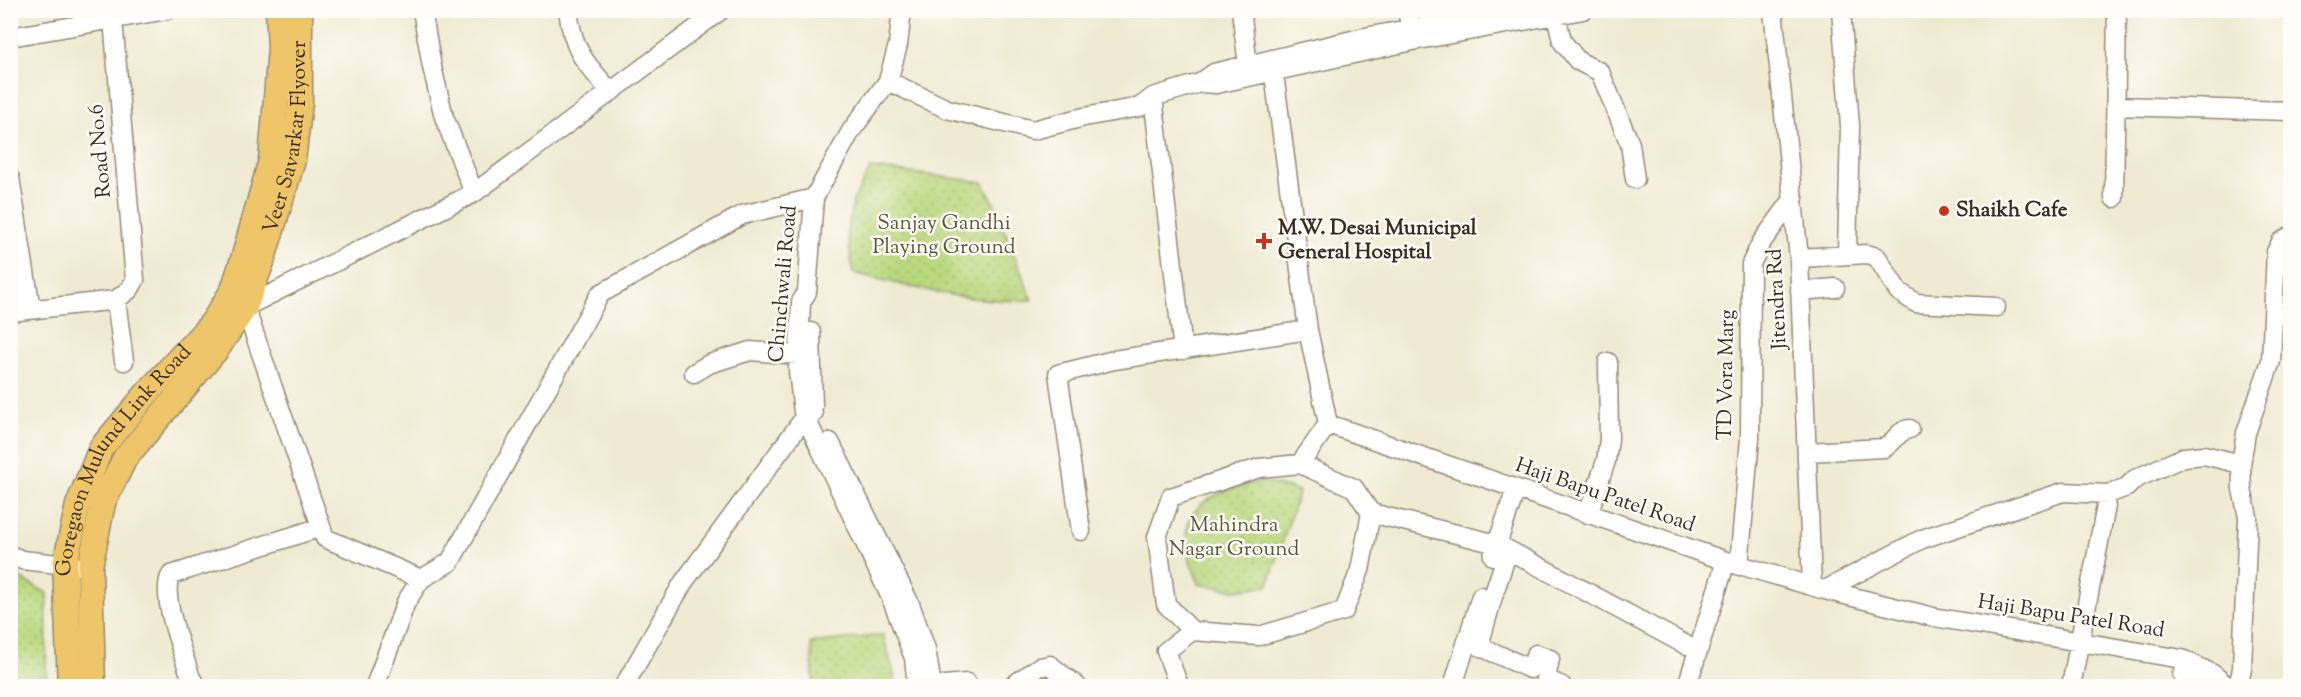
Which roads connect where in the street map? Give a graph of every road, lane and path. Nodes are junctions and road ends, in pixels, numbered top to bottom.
1 (166, 10) edge
2 (278, 10) edge
3 (300, 10) edge
4 (422, 10) edge
5 (568, 10) edge
6 (721, 10) edge
7 (902, 10) edge
8 (1241, 10) edge
9 (1407, 10) edge
10 (1514, 10) edge
11 (1583, 10) edge
12 (1773, 10) edge
13 (1841, 10) edge
14 (2117, 10) edge
15 (1556, 13) edge
16 (113, 19) junction
17 (1411, 35) junction
18 (10, 37) edge
19 (1248, 65) junction
20 (1273, 66) junction
21 (1226, 76) junction
22 (888, 81) junction
23 (611, 92) junction
24 (1153, 97) junction
25 (2116, 106) junction
26 (2290, 111) edge
27 (10, 178) edge
28 (1635, 179) dead end
29 (474, 193) junction
30 (814, 198) junction
31 (1794, 198) junction
32 (2114, 198) dead end
33 (2290, 236) edge
34 (1847, 254) junction
35 (1799, 258) junction
36 (253, 259) junction
37 (1835, 288) dead end
38 (15, 289) edge
39 (1800, 291) junction
40 (116, 300) junction
41 (245, 307) junction
42 (1996, 307) dead end
43 (31, 309) junction
44 (10, 312) edge
45 (1308, 330) junction
46 (1183, 350) junction
47 (805, 355) junction
48 (124, 362) dead end
49 (1608, 362) dead end
50 (694, 373) dead end
51 (810, 416) junction
52 (1328, 424) junction
53 (1910, 429) dead end
54 (1807, 452) junction
55 (1300, 464) junction
56 (2241, 464) junction
57 (1516, 489) junction
58 (2106, 506) dead end
59 (1371, 513) junction
60 (1588, 514) junction
61 (321, 527) junction
62 (1081, 531) dead end
63 (875, 548) junction
64 (1502, 548) junction
65 (10, 555) edge
66 (1733, 563) junction
67 (10, 565) edge
68 (65, 570) junction
69 (90, 572) junction
70 (421, 579) junction
71 (1819, 588) junction
72 (1192, 631) junction
73 (2080, 643) junction
74 (1686, 645) dead end
75 (967, 683) dead end
76 (1066, 683) edge
77 (380, 685) edge
78 (70, 687) edge
79 (93, 687) edge
80 (196, 687) edge
81 (624, 687) edge
82 (917, 687) edge
83 (933, 687) edge
84 (1012, 687) edge
85 (1179, 687) edge
86 (1453, 687) edge
87 (1562, 687) edge
88 (1688, 687) edge
89 (2071, 687) edge
90 (2227, 687) edge
91 (2238, 687) edge

1 - 16 street
2 - 36 main road, Veer Savarkar Flyover
3 - 36 main road, Veer Savarkar Flyover
4 - 29 street
5 - 23 street
6 - 23 street
7 - 22 street, Chinchwali Road
8 - 19 street
9 - 17 street
10 - 17 street
11 - 15 street
12 - 31 street, Jitendra Rd
13 - 34 street
14 - 25 street
15 - 17 street
15 - 28 street
16 - 18 street
16 - 40 street, Road No.6
17 - 20 street
19 - 20 street
19 - 21 street
20 - 21 street
20 - 45 street
21 - 24 street
22 - 24 street
22 - 30 street, Chinchwali Road
23 - 29 street
24 - 46 street
25 - 26 street
25 - 32 street
27 - 38 street
29 - 41 street
30 - 47 street, Chinchwali Road
30 - 70 street
31 - 35 street, Jitendra Rd
31 - 66 street, TD Vora Marg
33 - 56 street
34 - 35 street
34 - 42 street
35 - 39 street, Jitendra Rd
36 - 41 main road, Goregaon Mulund Link Road
36 - 68 main road, Goregaon Mulund Link Road
37 - 39 street
38 - 43 street
39 - 54 street, Jitendra Rd
40 - 43 street
40 - 48 street
41 - 61 street
41 - 69 main road, Goregaon Mulund Link Road
43 - 44 street
45 - 46 street
45 - 52 street
46 - 62 street
47 - 50 street
47 - 51 street, Chinchwali Road
49 - 60 street
51 - 63 street
51 - 81 street
52 - 55 street
52 - 57 street, Haji Bapu Patel Road
53 - 54 street
54 - 71 street, Jitendra Rd
55 - 59 street
55 - 72 street
56 - 71 street
56 - 91 street
57 - 60 street, Haji Bapu Patel Road
57 - 64 street
58 - 73 street
59 - 64 street
59 - 72 street
60 - 66 street, Haji Bapu Patel Road
61 - 70 street
61 - 80 street
63 - 82 street
63 - 83 street
64 - 74 street
64 - 86 street
64 - 87 street
65 - 68 street
66 - 71 street, Haji Bapu Patel Road
66 - 88 street, TD Vora Marg
67 - 68 street
68 - 69 street
68 - 78 main road, Goregaon Mulund Link Road
69 - 79 main road, Goregaon Mulund Link Road
70 - 77 street
71 - 73 street, Haji Bapu Patel Road
72 - 85 street
73 - 89 street
73 - 90 street, Haji Bapu Patel Road
75 - 83 street
76 - 84 street

